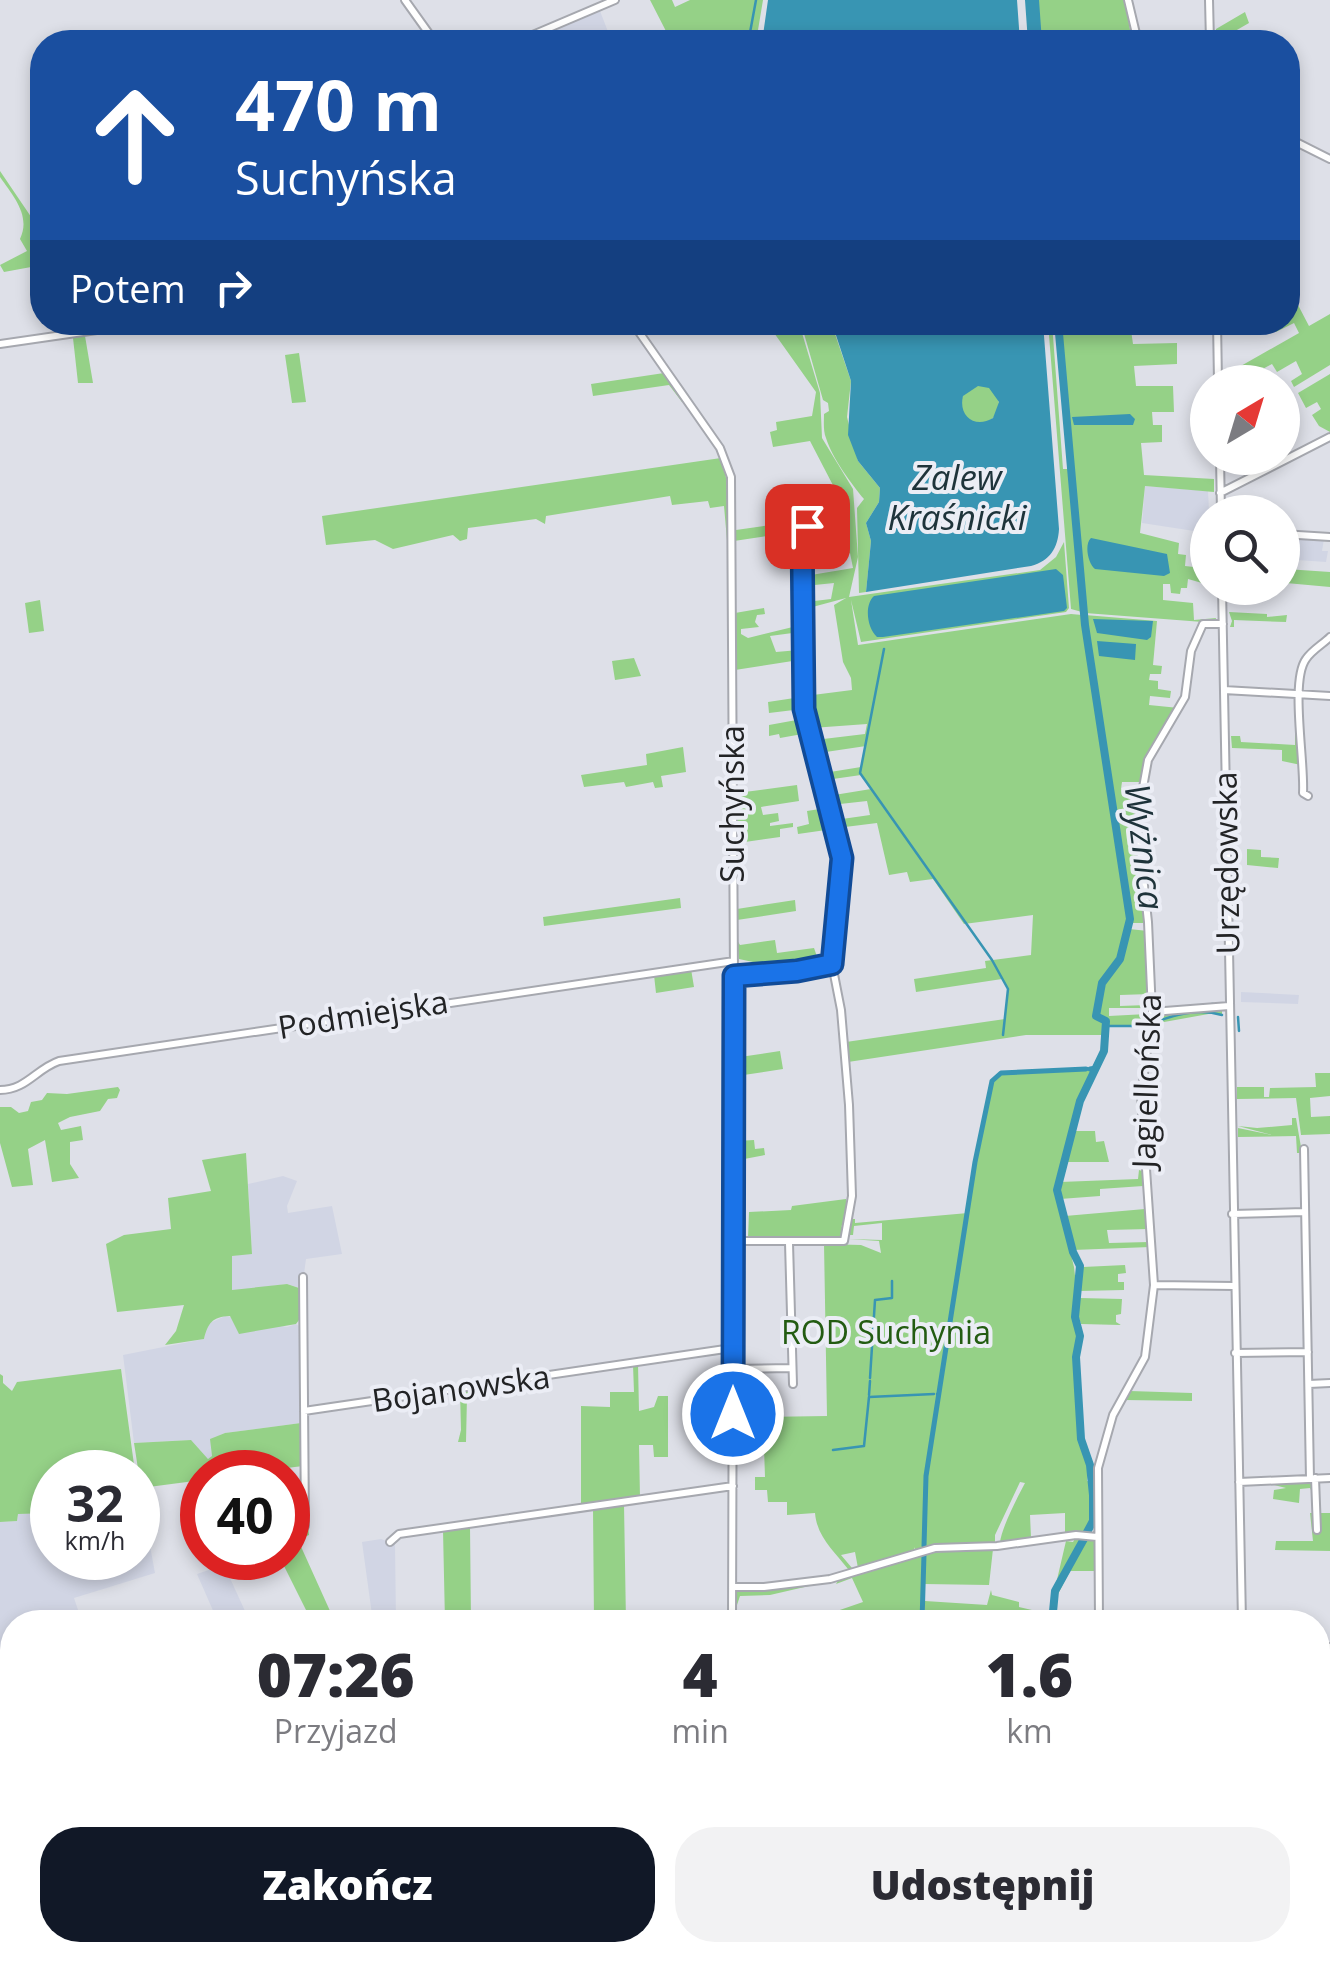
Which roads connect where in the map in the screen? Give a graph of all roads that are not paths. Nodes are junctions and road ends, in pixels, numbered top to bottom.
1 (406, 0) edge
2 (614, 0) edge
3 (1128, 0) edge
4 (1209, 0) edge
5 (427, 30) edge
6 (544, 30) edge
7 (1135, 30) edge
8 (1210, 30) edge
9 (1300, 144) edge
10 (1330, 159) edge
11 (62, 335) edge
12 (641, 335) edge
13 (1216, 335) edge
14 (0, 344) edge
15 (1217, 365) edge
16 (1330, 437) edge
17 (1220, 475) edge
18 (1220, 494) joint
19 (822, 520) dead end
20 (1300, 535) edge
21 (1330, 537) edge
22 (1222, 605) edge
23 (1223, 624) junction
24 (1330, 637) edge
25 (1224, 690) junction
26 (1297, 694) junction
27 (1330, 696) edge
28 (1306, 796) dead end
29 (734, 961) junction
30 (832, 964) junction
31 (734, 976) junction
32 (1229, 1006) junction
33 (1152, 1012) junction
34 (0, 1090) edge
35 (1304, 1149) dead end
36 (1306, 1213) junction
37 (1232, 1214) junction
38 (733, 1241) junction
39 (789, 1243) junction
40 (303, 1276) dead end
41 (1154, 1286) junction
42 (1234, 1286) junction
43 (732, 1348) junction
44 (1308, 1352) junction
45 (1236, 1354) junction
46 (790, 1368) junction
47 (733, 1369) junction
48 (1330, 1383) edge
49 (793, 1384) dead end
50 (1309, 1384) junction
51 (304, 1411) junction
52 (304, 1450) edge
53 (1330, 1478) edge
54 (1313, 1479) junction
55 (1239, 1482) junction
56 (733, 1486) junction
57 (1316, 1530) dead end
58 (1097, 1537) junction
59 (390, 1542) dead end
60 (732, 1587) junction
61 (732, 1610) edge
62 (1099, 1610) edge
63 (1242, 1610) edge

1 - 5 street
2 - 6 street
3 - 7 street
4 - 8 street
9 - 10 street
11 - 14 street
12 - 29 street, Suchyńska
13 - 15 street
16 - 18 street
17 - 18 street
19 - 30 street
20 - 21 street
22 - 23 street, Urzędowska
23 - 25 street, Urzędowska
23 - 33 street, Jagiellońska
24 - 26 street
25 - 26 street
25 - 32 street, Urzędowska
26 - 27 street
26 - 28 street
29 - 31 street, Suchyńska
29 - 34 street, Podmiejska
30 - 31 street
30 - 39 street
31 - 38 street, Suchyńska
32 - 33 street
32 - 37 street, Urzędowska
33 - 41 street, Jagiellońska
35 - 36 street
36 - 37 street
36 - 44 street
37 - 42 street, Urzędowska
38 - 39 street
38 - 43 street
39 - 46 street
40 - 51 street
41 - 42 street
41 - 58 street, Jagiellońska
42 - 45 street, Urzędowska
43 - 47 street
43 - 51 street, Bojanowska
44 - 45 street
44 - 50 street
45 - 55 street, Urzędowska
46 - 47 street
46 - 49 street
47 - 56 street
48 - 50 street
50 - 54 street
51 - 52 street
53 - 54 street
54 - 55 street
54 - 57 street
55 - 63 street, Urzędowska
56 - 59 street
56 - 60 street
58 - 60 street
58 - 62 street, Jagiellońska
60 - 61 street

